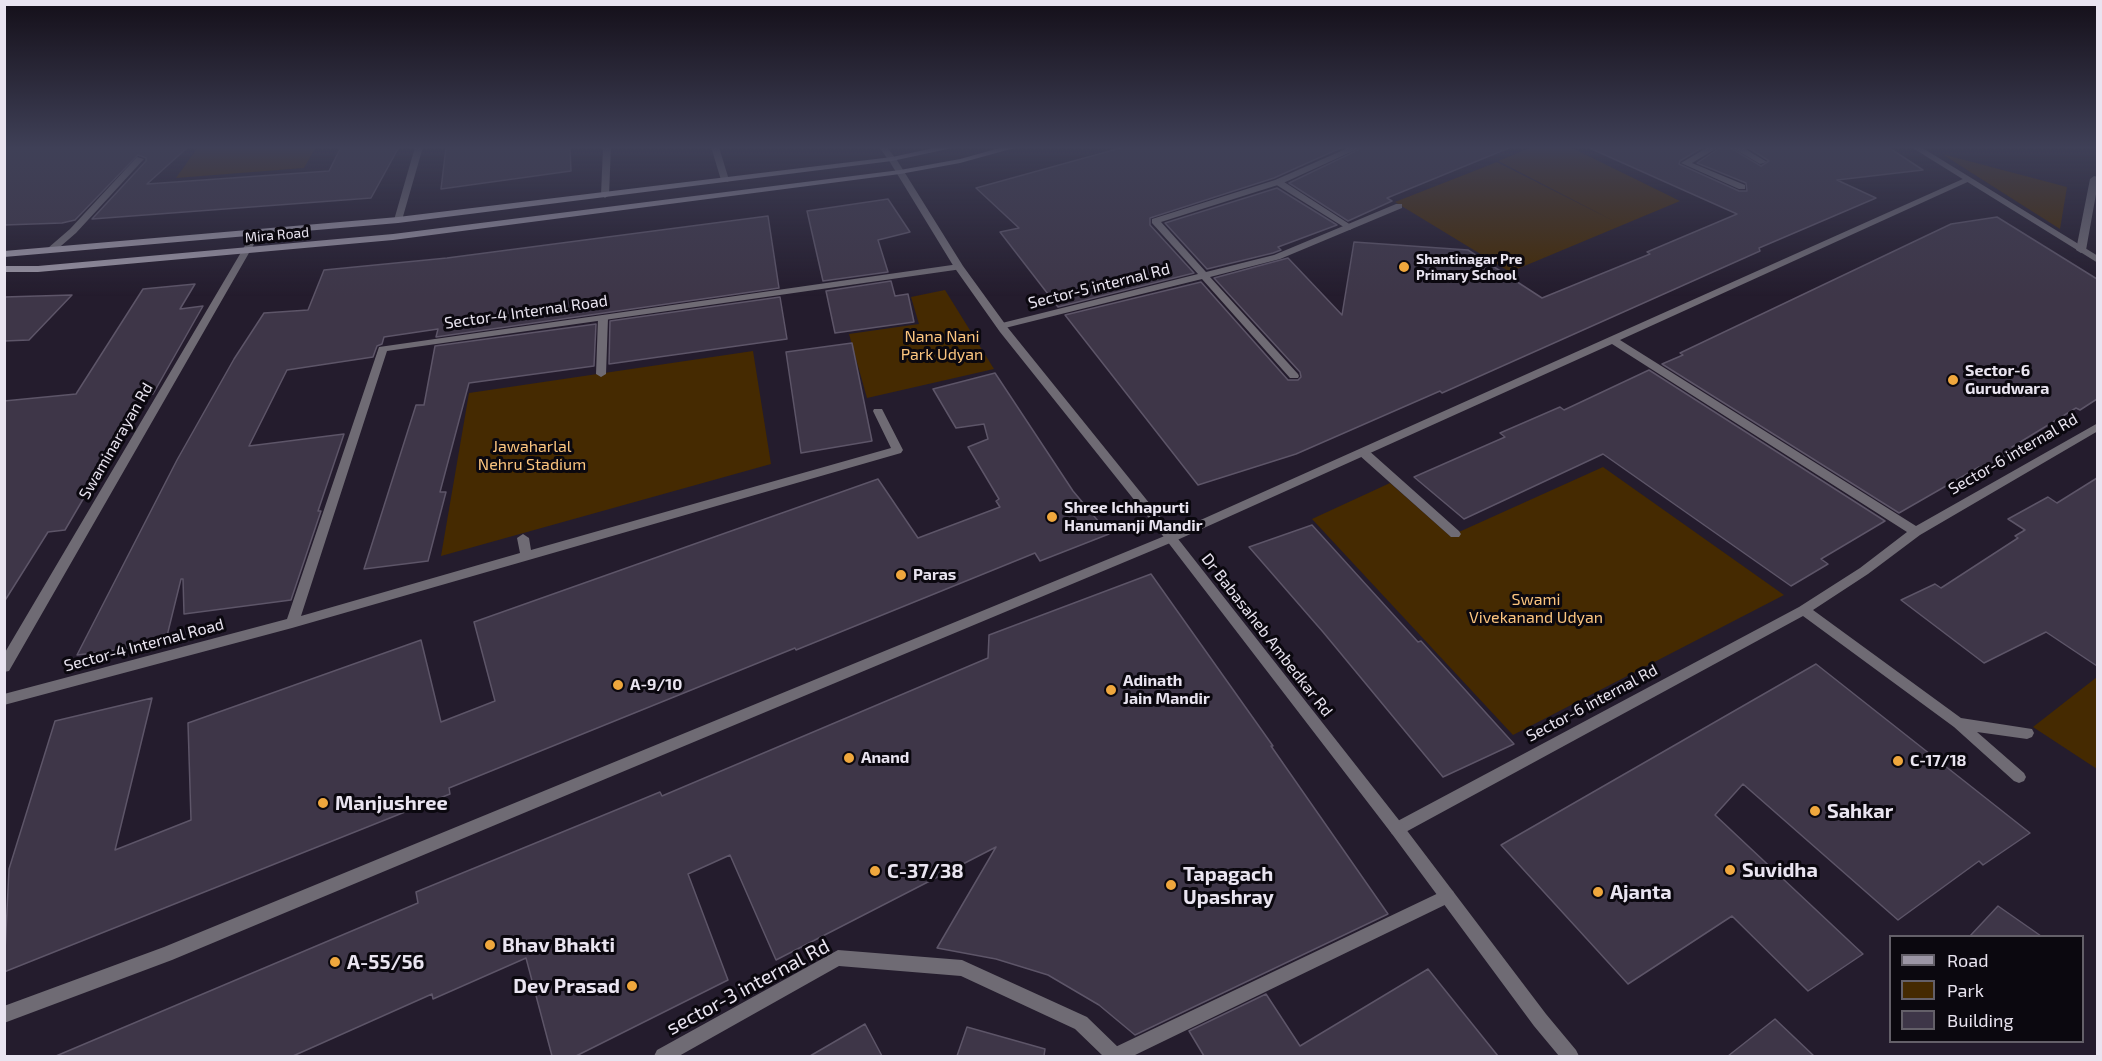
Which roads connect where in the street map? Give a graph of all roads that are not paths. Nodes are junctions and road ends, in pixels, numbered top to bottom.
1 (105, 197) edge
2 (405, 197) edge
3 (592, 197) edge
4 (712, 197) edge
5 (915, 197) edge
6 (1232, 197) edge
7 (1301, 197) edge
8 (1932, 197) edge
9 (1995, 197) edge
10 (2092, 197) edge
11 (1399, 206) dead end
12 (398, 220) junction
13 (1350, 227) junction
14 (256, 232) junction
15 (51, 250) junction
16 (2081, 250) junction
17 (246, 251) junction
18 (4, 254) edge
19 (2097, 260) edge
20 (959, 267) junction
21 (4, 269) edge
22 (1204, 276) junction
23 (603, 318) junction
24 (1001, 326) junction
25 (1614, 341) junction
26 (602, 374) dead end
27 (1294, 376) dead end
28 (878, 411) dead end
29 (2097, 426) edge
30 (1363, 452) junction
31 (1916, 532) junction
32 (1455, 534) dead end
33 (523, 538) dead end
34 (1171, 538) junction
35 (526, 554) junction
36 (1804, 610) junction
37 (292, 622) junction
38 (4, 667) edge
39 (4, 700) edge
40 (1958, 723) junction
41 (2026, 733) dead end
42 (2019, 777) dead end
43 (1397, 829) junction
44 (1447, 896) junction
45 (4, 1015) edge
46 (663, 1056) edge
47 (1115, 1056) edge
48 (1570, 1056) edge

1 - 15 street
2 - 12 street
3 - 12 main road, Mira Road
4 - 17 main road, Mira Road
5 - 20 street, Dr Babasaheb Ambedkar Rd
6 - 22 street, Sector-5 internal Rd
7 - 13 street
8 - 25 street
9 - 16 street
10 - 16 street
11 - 13 street, Sector-5 internal Rd
12 - 14 main road, Mira Road
13 - 22 street, Sector-5 internal Rd
14 - 15 main road, Mira Road
14 - 17 street, Swaminarayan Rd
15 - 18 main road, Mira Road
16 - 19 street
17 - 21 main road, Mira Road
17 - 38 street, Swaminarayan Rd
20 - 23 street, Sector-4 Internal Road
20 - 24 street, Dr Babasaheb Ambedkar Rd
22 - 24 street, Sector-5 internal Rd
22 - 27 street, Sector-5 internal Rd
23 - 26 street
23 - 37 street, Sector-4 Internal Road
24 - 34 street, Dr Babasaheb Ambedkar Rd
25 - 30 street
25 - 31 street
28 - 35 street, Sector-4 Internal Road
29 - 31 street, Sector-6 internal Rd
30 - 32 street
30 - 34 street
31 - 36 street, Sector-6 internal Rd
33 - 35 street
34 - 43 street, Dr Babasaheb Ambedkar Rd
34 - 45 street
35 - 37 street, Sector-4 Internal Road
36 - 40 street
36 - 43 street, Sector-6 internal Rd
37 - 39 street, Sector-4 Internal Road
40 - 41 street
40 - 42 street
43 - 44 street, Dr Babasaheb Ambedkar Rd
44 - 47 street
44 - 48 street, Dr Babasaheb Ambedkar Rd
46 - 47 street, sector-3 internal Rd

